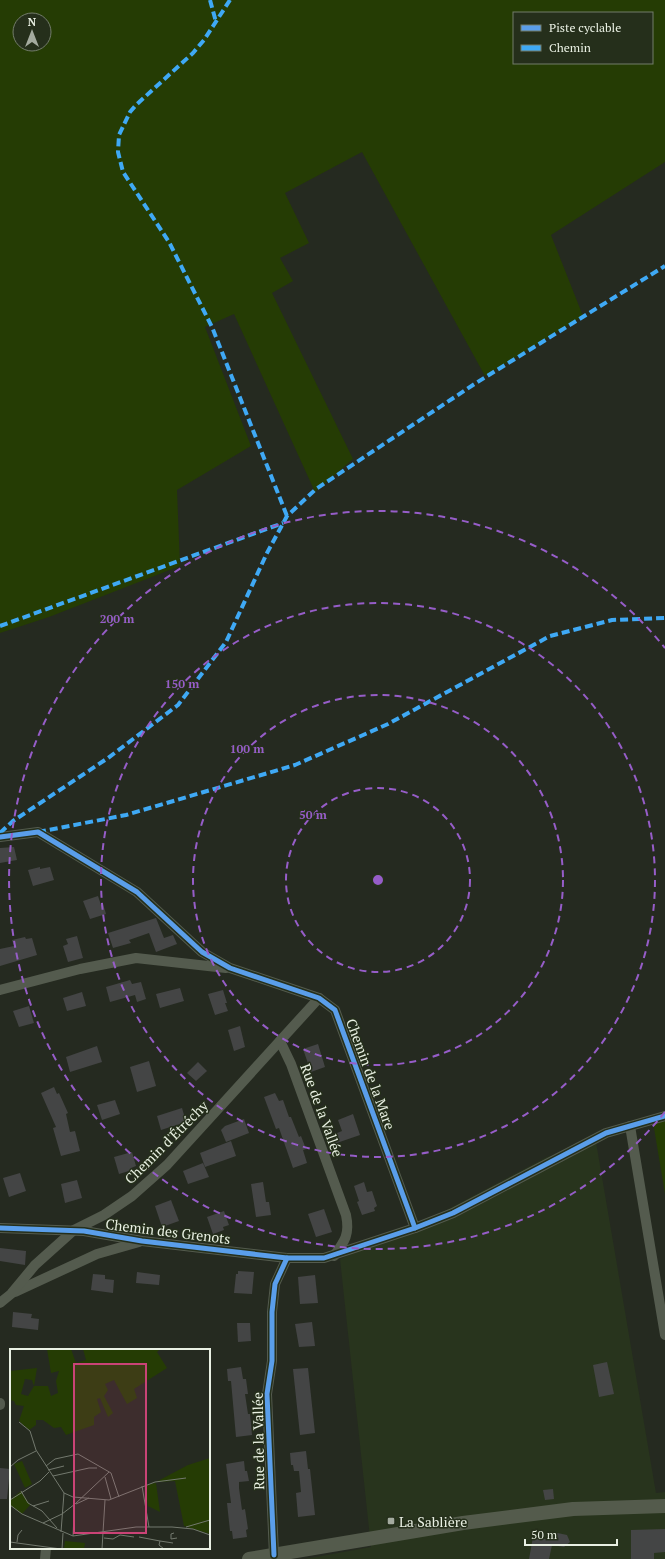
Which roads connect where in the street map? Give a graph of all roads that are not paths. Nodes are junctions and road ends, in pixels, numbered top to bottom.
1 (0, 837) edge
2 (230, 968) junction
3 (0, 990) edge
4 (319, 998) junction
5 (280, 1041) junction
6 (665, 1116) edge
7 (630, 1126) junction
8 (0, 1228) edge
9 (415, 1228) junction
10 (74, 1230) junction
11 (142, 1241) junction
12 (334, 1256) junction
13 (287, 1258) junction
14 (11, 1294) junction
15 (0, 1303) edge
16 (665, 1335) edge
17 (665, 1506) edge
18 (46, 1549) edge
19 (274, 1555) junction
20 (45, 1559) edge
21 (248, 1559) edge

1 - 2 street, Chemin de la Mare
2 - 3 street
2 - 4 street, Chemin de la Mare
4 - 5 street, Chemin d'Étréchy
4 - 9 street, Chemin de la Mare
5 - 10 street, Chemin d'Étréchy
5 - 12 street, Rue de la Vallée
6 - 7 street, Chemin des Grenots
7 - 9 street, Chemin des Grenots
7 - 16 street
8 - 10 street, Chemin des Grenots
9 - 12 street, Chemin des Grenots
10 - 11 street, Chemin des Grenots
10 - 14 street, Chemin d'Étréchy
11 - 13 street, Chemin des Grenots
11 - 14 street
12 - 13 street, Chemin des Grenots
13 - 19 street, Rue de la Vallée
14 - 15 street, Chemin d'Étréchy
17 - 19 main road
18 - 20 street
19 - 21 main road

